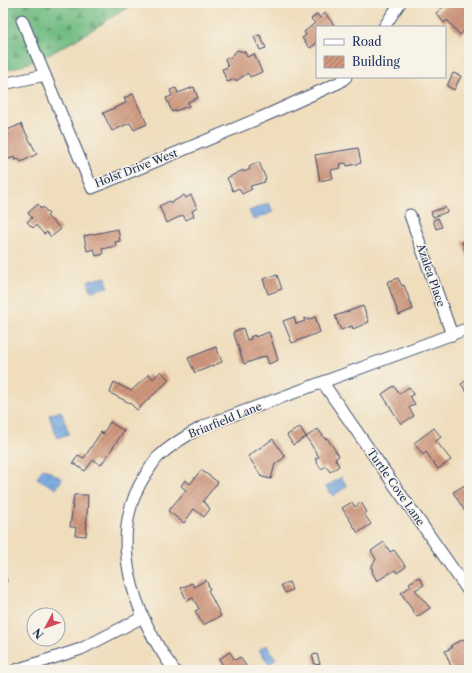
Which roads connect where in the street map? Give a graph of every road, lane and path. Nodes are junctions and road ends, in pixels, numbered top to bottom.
1 (400, 3) edge
2 (22, 20) dead end
3 (385, 26) edge
4 (45, 75) junction
5 (345, 78) edge
6 (3, 84) edge
7 (410, 215) dead end
8 (469, 328) edge
9 (452, 335) junction
10 (323, 383) junction
11 (469, 592) edge
12 (143, 618) junction
13 (16, 670) edge
14 (174, 670) edge

1 - 3 street
2 - 4 street, Holst Drive West
4 - 5 street, Holst Drive West
4 - 6 street
7 - 9 street, Azalea Place
8 - 9 street, Briarfield Lane
9 - 10 street, Briarfield Lane
10 - 11 street, Turtle Cove Lane
10 - 12 street, Briarfield Lane
12 - 13 street
12 - 14 street, Briarfield Lane

